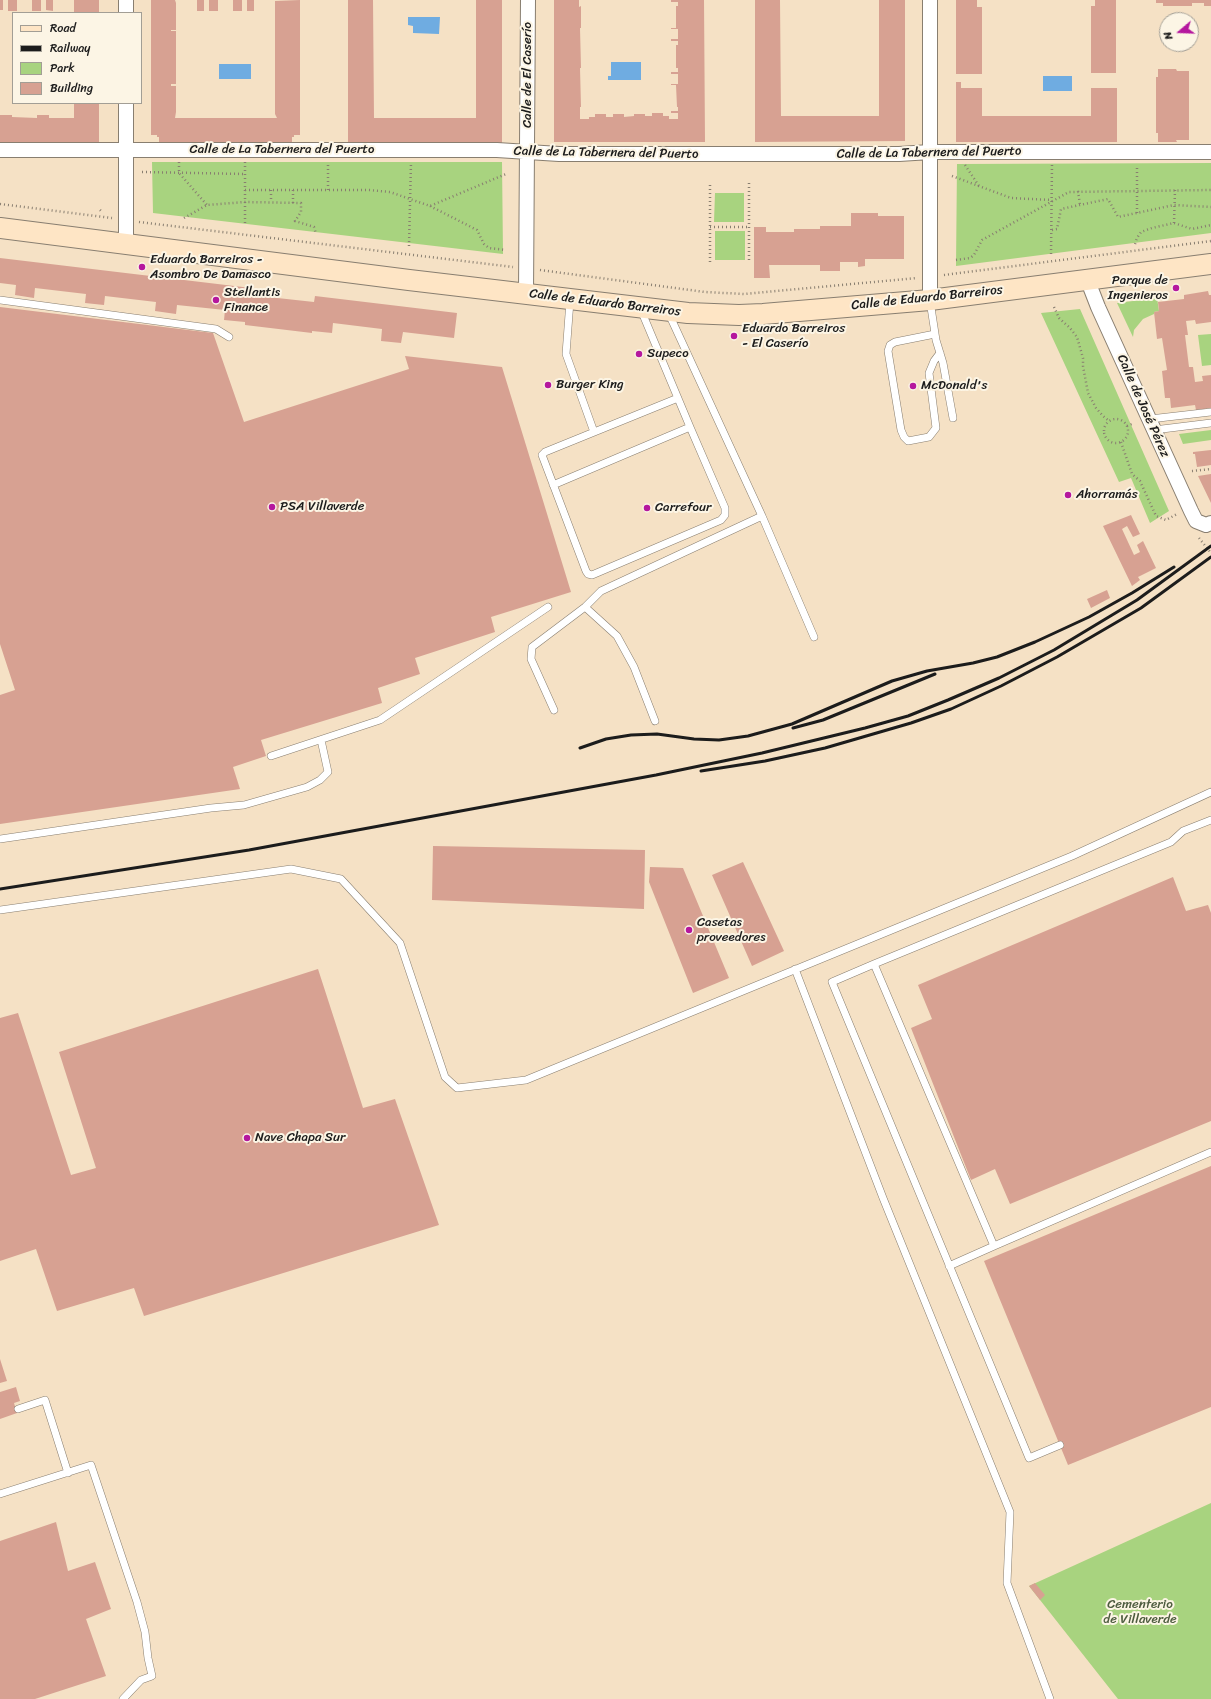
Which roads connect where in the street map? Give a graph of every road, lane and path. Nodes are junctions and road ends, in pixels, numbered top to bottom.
1 (126, 0) edge
2 (528, 0) edge
3 (930, 0) edge
4 (126, 12) edge
5 (126, 104) edge
6 (0, 150) edge
7 (126, 150) junction
8 (528, 152) junction
9 (930, 152) junction
10 (1211, 152) edge
11 (179, 160) dead end
12 (245, 160) dead end
13 (328, 160) dead end
14 (411, 160) dead end
15 (1052, 161) dead end
16 (1137, 161) dead end
17 (963, 162) dead end
18 (142, 172) dead end
19 (179, 173) junction
20 (245, 174) junction
21 (506, 174) dead end
22 (952, 176) dead end
23 (710, 183) dead end
24 (749, 183) dead end
25 (980, 187) junction
26 (245, 190) junction
27 (271, 190) junction
28 (293, 190) junction
29 (328, 190) junction
30 (1137, 190) junction
31 (1175, 190) junction
32 (1211, 190) edge
33 (1078, 191) junction
34 (411, 199) junction
35 (1052, 200) junction
36 (245, 202) junction
37 (271, 202) junction
38 (292, 203) junction
39 (0, 204) edge
40 (207, 205) junction
41 (1080, 205) junction
42 (1174, 205) junction
43 (430, 206) junction
44 (1211, 207) edge
45 (1137, 213) junction
46 (184, 218) dead end
47 (125, 220) junction
48 (1174, 223) junction
49 (245, 226) dead end
50 (1211, 226) edge
51 (710, 227) junction
52 (749, 227) junction
53 (0, 228) edge
54 (1052, 230) junction
55 (316, 234) dead end
56 (1211, 241) edge
57 (126, 244) junction
58 (1135, 244) dead end
59 (409, 246) dead end
60 (506, 250) dead end
61 (1051, 254) dead end
62 (956, 260) dead end
63 (749, 261) dead end
64 (710, 262) dead end
65 (1211, 264) edge
66 (527, 269) junction
67 (930, 276) junction
68 (1090, 279) junction
69 (526, 293) junction
70 (571, 299) junction
71 (0, 300) edge
72 (930, 300) junction
73 (640, 307) junction
74 (1054, 307) dead end
75 (667, 310) junction
76 (935, 334) junction
77 (229, 337) dead end
78 (940, 353) junction
79 (678, 398) junction
80 (1211, 412) edge
81 (953, 418) dead end
82 (1109, 421) junction
83 (1134, 423) dead end
84 (1211, 423) edge
85 (1152, 424) junction
86 (1127, 426) junction
87 (690, 427) junction
88 (594, 432) junction
89 (1121, 442) junction
90 (1211, 469) edge
91 (1192, 471) dead end
92 (553, 485) junction
93 (1191, 511) junction
94 (762, 516) junction
95 (1209, 524) edge
96 (1198, 538) dead end
97 (1211, 553) edge
98 (548, 606) dead end
99 (585, 607) junction
100 (814, 637) dead end
101 (554, 710) dead end
102 (655, 721) dead end
103 (321, 740) junction
104 (271, 756) dead end
105 (1211, 792) edge
106 (1211, 820) edge
107 (0, 839) edge
108 (0, 910) edge
109 (874, 964) junction
110 (795, 969) junction
111 (1211, 1152) edge
112 (994, 1246) junction
113 (949, 1266) junction
114 (18, 1409) dead end
115 (1060, 1444) dead end
116 (68, 1473) junction
117 (0, 1494) edge
118 (123, 1699) edge
119 (1050, 1699) edge

1 - 4 street
2 - 8 street, Calle de El Caserío
3 - 9 street
5 - 7 street
6 - 7 street, Calle de La Tabernera del Puerto
7 - 8 street, Calle de La Tabernera del Puerto
7 - 47 street
8 - 9 street, Calle de La Tabernera del Puerto
8 - 66 street, Calle de El Caserío
9 - 10 street, Calle de La Tabernera del Puerto
9 - 67 street
11 - 19 path
12 - 20 path
13 - 29 path
14 - 34 path
15 - 35 path
16 - 30 path
17 - 25 path
18 - 19 path
19 - 20 path
19 - 40 path
20 - 26 path
21 - 43 path
22 - 25 path
23 - 51 path
24 - 52 path
25 - 35 path
26 - 27 path
26 - 36 path
27 - 28 path
27 - 37 path
28 - 29 path
28 - 38 path
29 - 34 path
30 - 31 path
30 - 33 path
30 - 45 path
31 - 32 path
31 - 42 path
33 - 35 path
33 - 41 path
34 - 43 path
34 - 59 path
35 - 54 path
35 - 62 path
36 - 37 path
36 - 40 path
36 - 49 path
37 - 38 path
38 - 55 path
39 - 47 path
40 - 46 path
41 - 45 path
41 - 54 path
42 - 44 path
42 - 45 path
42 - 48 path
43 - 60 path
47 - 57 street
47 - 66 path
48 - 50 path
48 - 58 path
51 - 52 path
51 - 64 path
52 - 63 path
53 - 57 street, Calle de Eduardo Barreiros
54 - 61 path
56 - 67 path
57 - 69 street, Calle de Eduardo Barreiros
65 - 68 street, Calle de Eduardo Barreiros
66 - 67 path
66 - 69 street, Calle de El Caserío
67 - 72 street
68 - 72 street, Calle de Eduardo Barreiros
68 - 85 street, Calle de José Pérez
69 - 70 street, Calle de Eduardo Barreiros
70 - 73 street, Calle de Eduardo Barreiros
70 - 88 lane
71 - 77 lane
72 - 75 street, Calle de Eduardo Barreiros
72 - 76 lane
73 - 75 street, Calle de Eduardo Barreiros
73 - 79 lane
74 - 82 path
75 - 94 lane
76 - 78 lane
76 - 78 lane
78 - 81 lane
79 - 87 lane
79 - 88 lane
80 - 85 lane
82 - 86 path
82 - 89 path
83 - 86 path
84 - 85 lane
85 - 93 street, Calle de José Pérez
86 - 89 path
87 - 92 lane
87 - 92 lane
88 - 92 lane
89 - 93 path
90 - 91 path
93 - 95 street, Calle de José Pérez
94 - 99 lane
94 - 100 lane
96 - 97 path
98 - 103 lane
99 - 101 lane
99 - 102 lane
103 - 104 lane
103 - 107 lane
105 - 110 lane
106 - 109 lane
108 - 110 lane
109 - 112 lane
109 - 113 lane
110 - 119 lane
111 - 112 lane
112 - 113 lane
113 - 115 lane
114 - 116 lane
116 - 117 lane
116 - 118 lane

